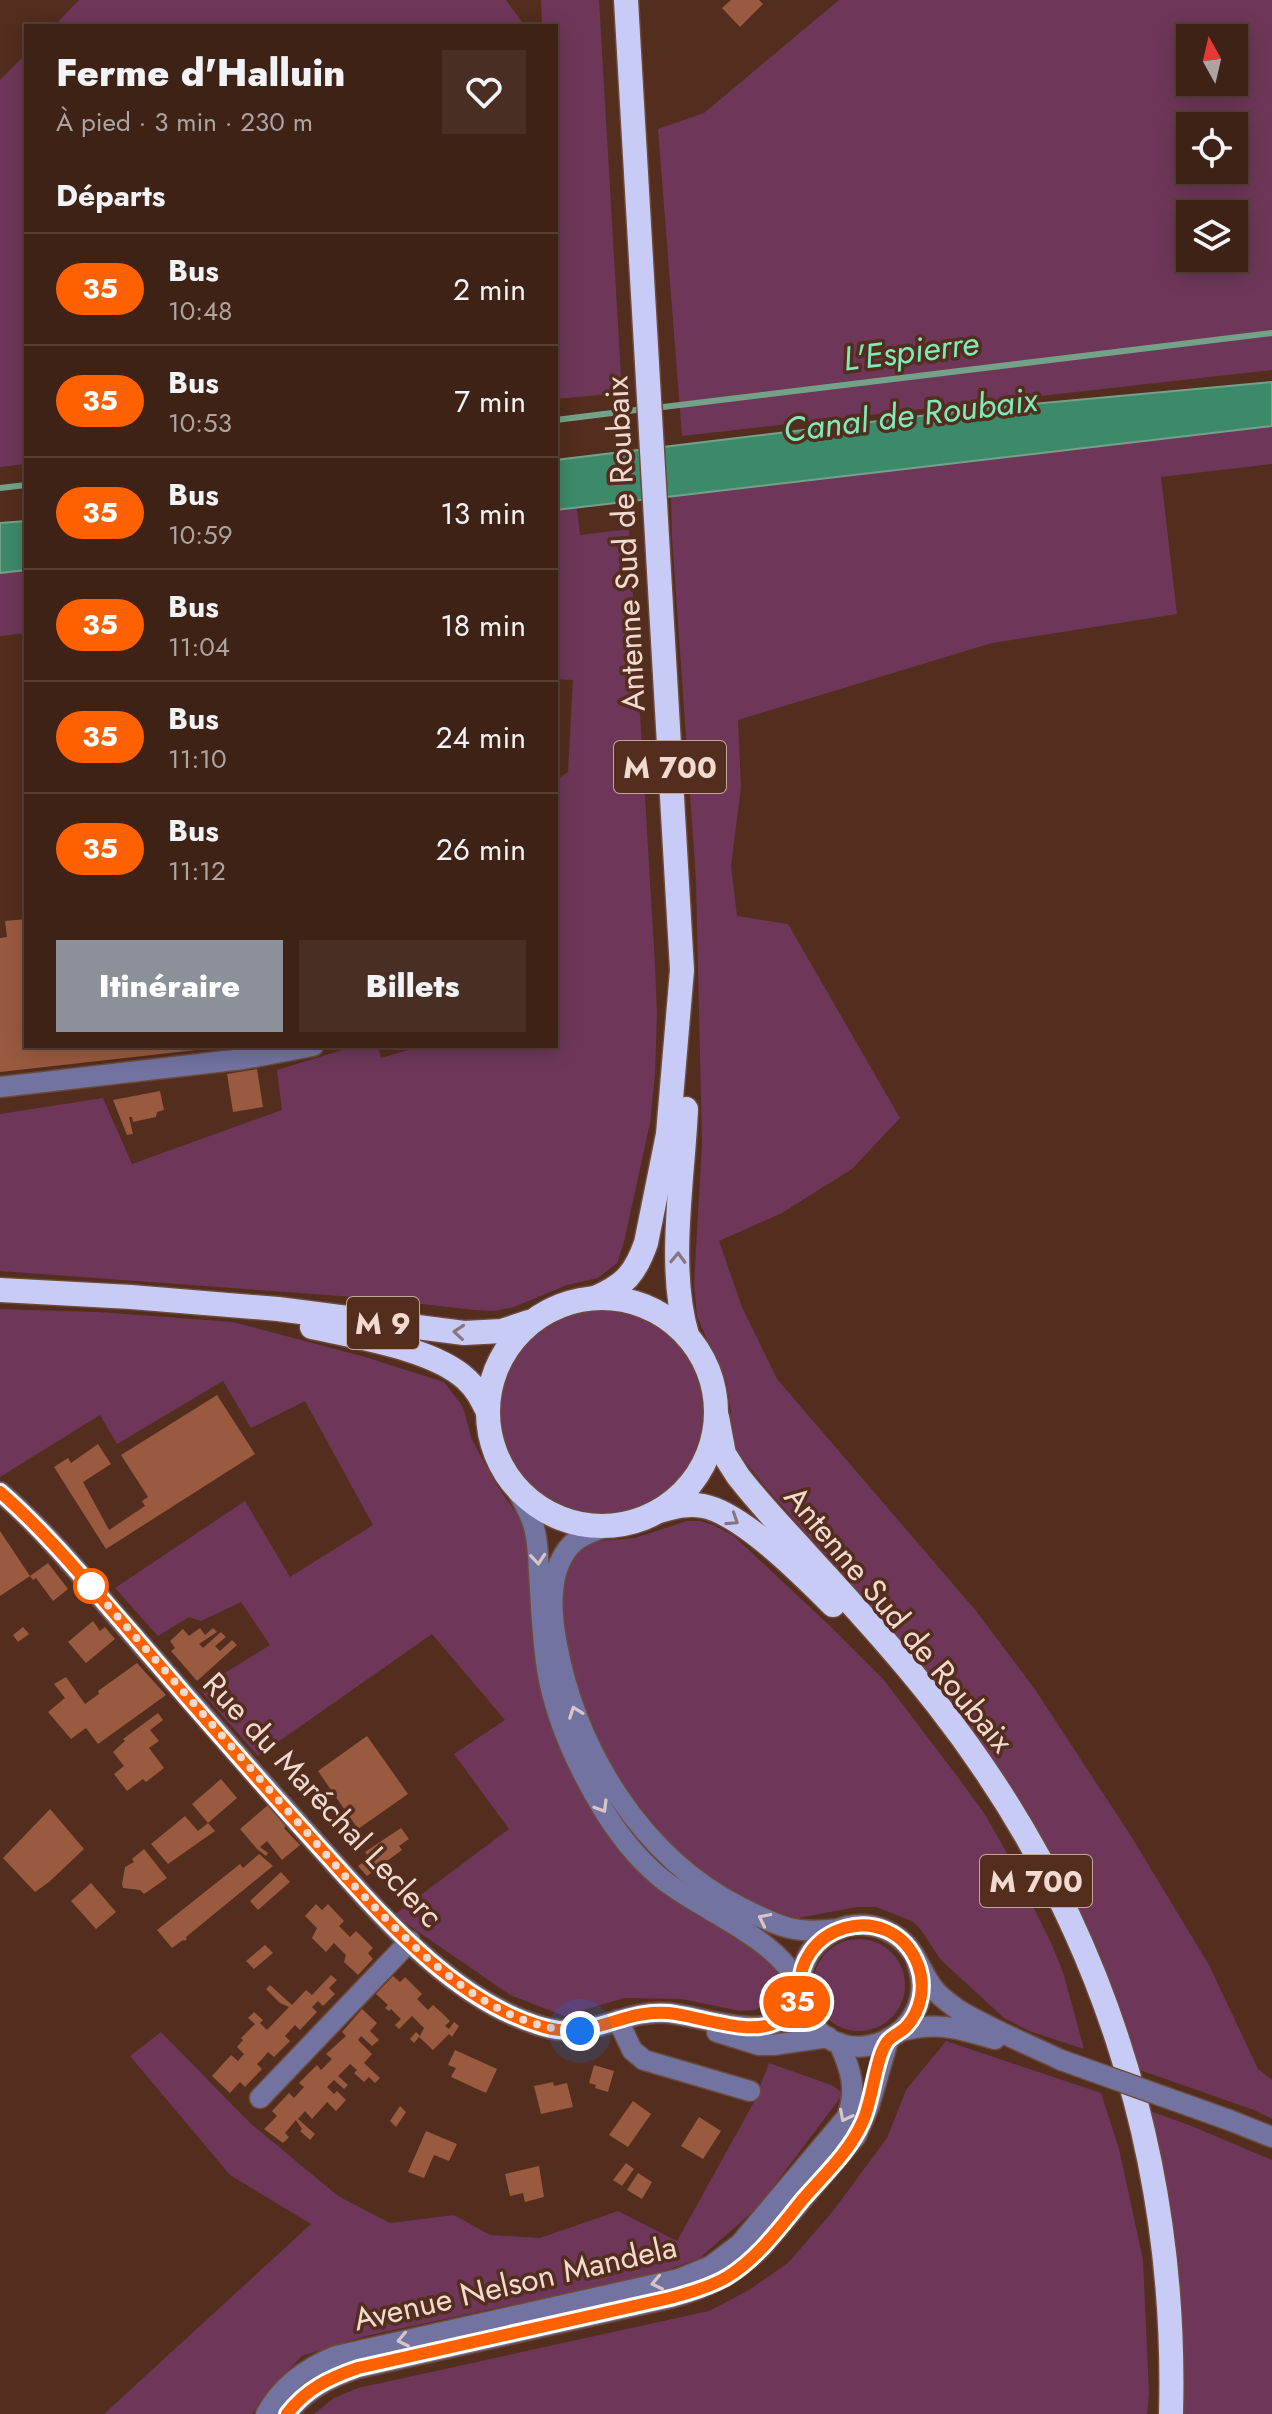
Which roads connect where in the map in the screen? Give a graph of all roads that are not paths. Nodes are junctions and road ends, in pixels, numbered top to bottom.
1 (626, 0) edge
2 (682, 970) junction
3 (302, 1048) edge
4 (0, 1087) edge
5 (0, 1290) edge
6 (595, 1298) junction
7 (228, 1306) junction
8 (535, 1320) junction
9 (687, 1335) junction
10 (488, 1412) junction
11 (717, 1417) junction
12 (514, 1485) junction
13 (0, 1492) edge
14 (659, 1511) junction
15 (608, 1526) junction
16 (839, 1929) junction
17 (410, 1941) junction
18 (916, 1960) junction
19 (800, 1992) junction
20 (664, 2013) junction
21 (618, 2020) junction
22 (894, 2036) junction
23 (834, 2040) junction
24 (1061, 2060) junction
25 (750, 2091) dead end
26 (260, 2098) dead end
27 (1272, 2137) edge
28 (266, 2414) edge
29 (287, 2414) edge
30 (1158, 2414) edge
31 (1171, 2414) edge

1 - 2 highway, Antenne Sud de Roubaix / M 700
2 - 6 highway, Antenne Sud de Roubaix / M 700
9 -> 2 highway, M 700
3 - 4 street
5 - 7 highway, M 9
6 - 8 highway
6 - 9 highway
8 -> 7 highway, M 9
7 - 10 highway, M 9
8 - 10 highway
9 - 11 highway
10 - 12 highway
11 - 14 highway
11 - 31 highway, Antenne Sud de Roubaix / M 700
12 - 15 highway
12 -> 19 street
13 - 17 street, Rue du Maréchal Leclerc
14 - 15 highway
14 -> 30 highway, Antenne Sud de Roubaix / M 700
16 -> 15 street
16 - 18 street
16 - 19 street
17 - 21 street, Rue du Maréchal Leclerc
17 - 26 street
18 - 22 street
18 - 24 street
19 - 20 street, Rue du Maréchal Leclerc
19 - 23 street
20 - 21 street, Rue du Maréchal Leclerc
20 - 23 street, Rue du Maréchal Leclerc
21 - 25 street
22 - 23 street
22 - 24 street
22 - 29 street, Avenue Nelson Mandela
23 -> 28 street, Avenue Nelson Mandela
24 - 27 street, bridge

